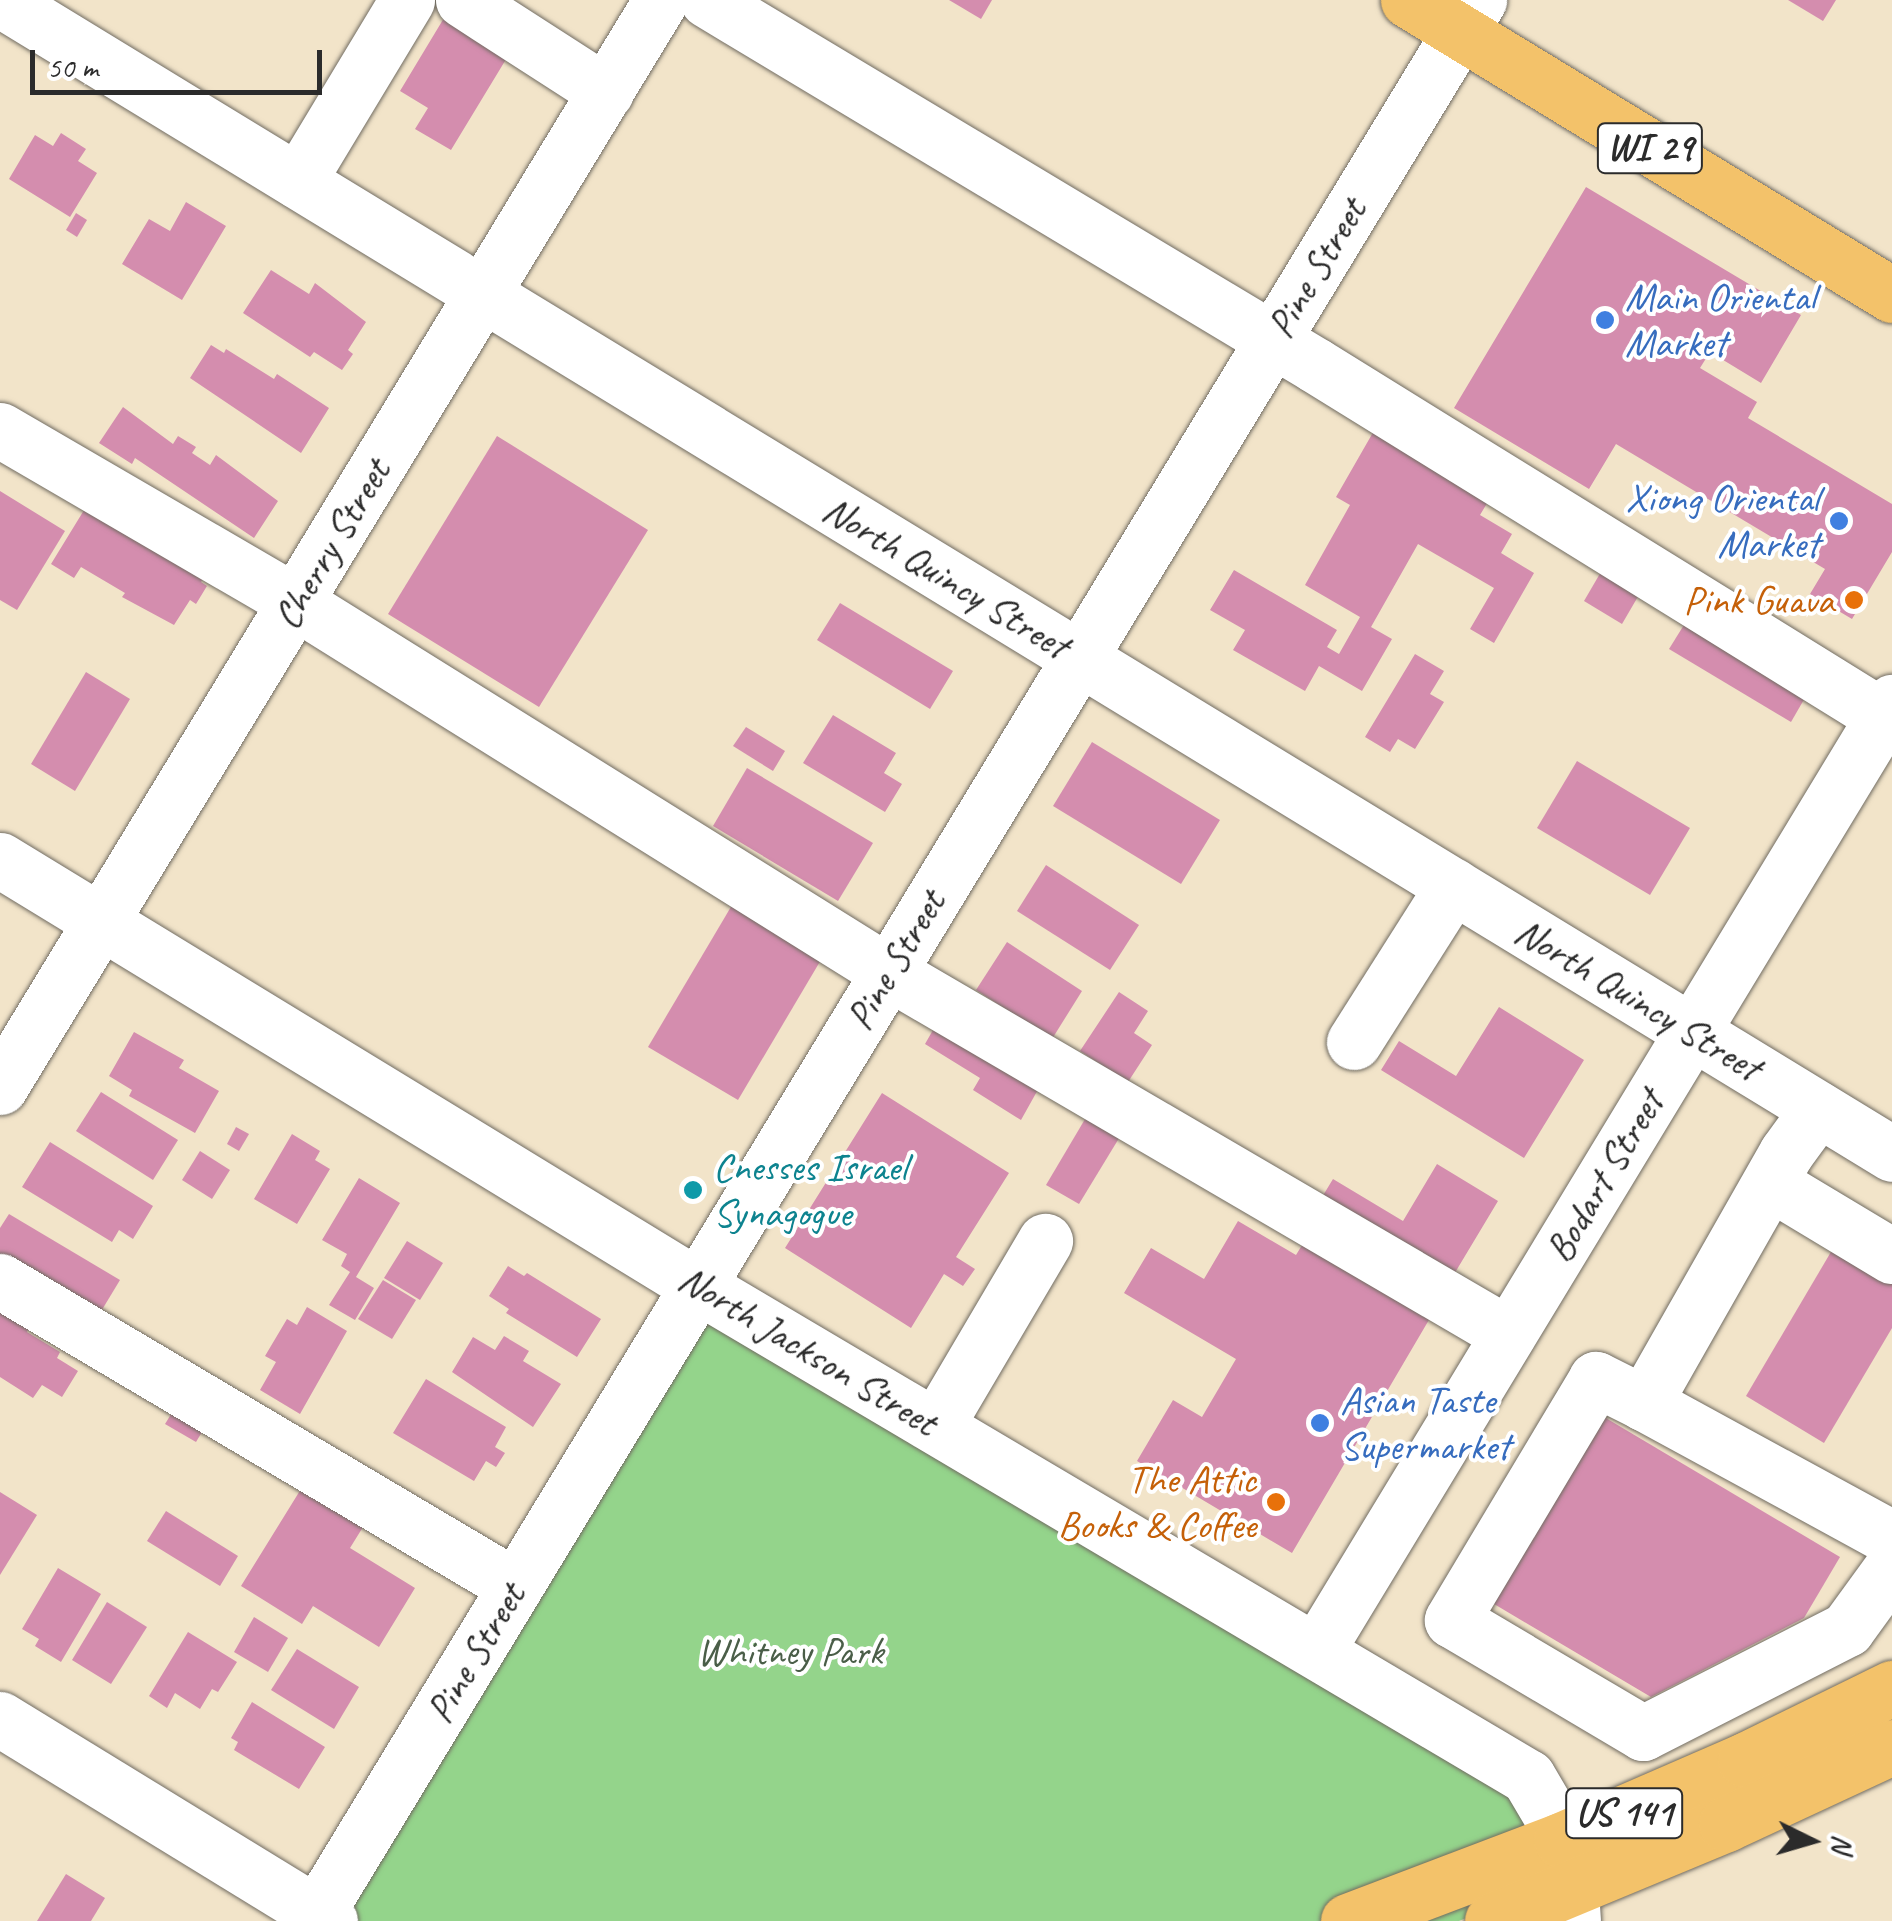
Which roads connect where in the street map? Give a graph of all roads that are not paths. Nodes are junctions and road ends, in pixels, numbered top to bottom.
1 (1, 0) edge
2 (406, 0) edge
3 (463, 0) edge
4 (661, 0) edge
5 (707, 0) edge
6 (1408, 0) edge
7 (1469, 16) edge
8 (606, 92) junction
9 (298, 181) junction
10 (482, 294) junction
11 (1892, 295) edge
12 (1272, 340) junction
13 (0, 430) edge
14 (295, 602) junction
15 (1079, 658) junction
16 (1889, 713) edge
17 (0, 860) edge
18 (1453, 886) junction
19 (101, 921) junction
20 (888, 972) junction
21 (1692, 1032) junction
22 (1354, 1042) dead end
23 (0, 1088) edge
24 (1818, 1109) junction
25 (1892, 1154) edge
26 (1772, 1184) junction
27 (1045, 1241) dead end
28 (1892, 1256) edge
29 (0, 1281) edge
30 (698, 1286) junction
31 (1508, 1334) junction
32 (1644, 1404) junction
33 (936, 1426) junction
34 (1892, 1538) edge
35 (1892, 1567) edge
36 (516, 1586) junction
37 (1317, 1650) junction
38 (1892, 1688) edge
39 (0, 1719) edge
40 (1892, 1748) edge
41 (1569, 1881) edge
42 (320, 1918) edge
43 (1348, 1921) edge
44 (1492, 1921) edge

1 - 9 street, North Quincy Street
2 - 9 street
3 - 8 street
4 - 8 street, Cherry Street
5 - 12 street
6 - 7 main road, WI 29
7 - 11 main road, WI 29
7 - 12 street, Pine Street
8 - 10 street, Cherry Street
9 - 10 street, North Quincy Street
10 - 14 street, Cherry Street
10 - 15 street, North Quincy Street
12 - 15 street, Pine Street
12 - 16 street
13 - 14 street
14 - 19 street, Cherry Street
14 - 20 street
15 - 18 street, North Quincy Street
15 - 20 street, Pine Street
16 - 21 street, Bodart Street
17 - 19 street, North Jackson Street
18 - 21 street, North Quincy Street
18 - 22 street
19 - 23 street, Cherry Street
19 - 30 street, North Jackson Street
20 - 30 street, Pine Street
20 - 31 street
21 - 24 street, North Quincy Street
21 - 31 street, Bodart Street
24 - 25 street, North Quincy Street
24 - 26 street
26 - 28 street
26 - 32 street
27 - 33 street
29 - 36 street
30 - 33 street, North Jackson Street
30 - 36 street, Pine Street
31 - 37 street, Bodart Street
32 - 34 street
32 - 35 street
33 - 37 street, North Jackson Street
36 - 42 street, Pine Street
37 - 41 street, North Jackson Street
38 - 41 main road, US 141
39 - 42 street
40 - 41 main road, US 141
41 - 43 main road, US 141
41 - 44 main road, US 141

